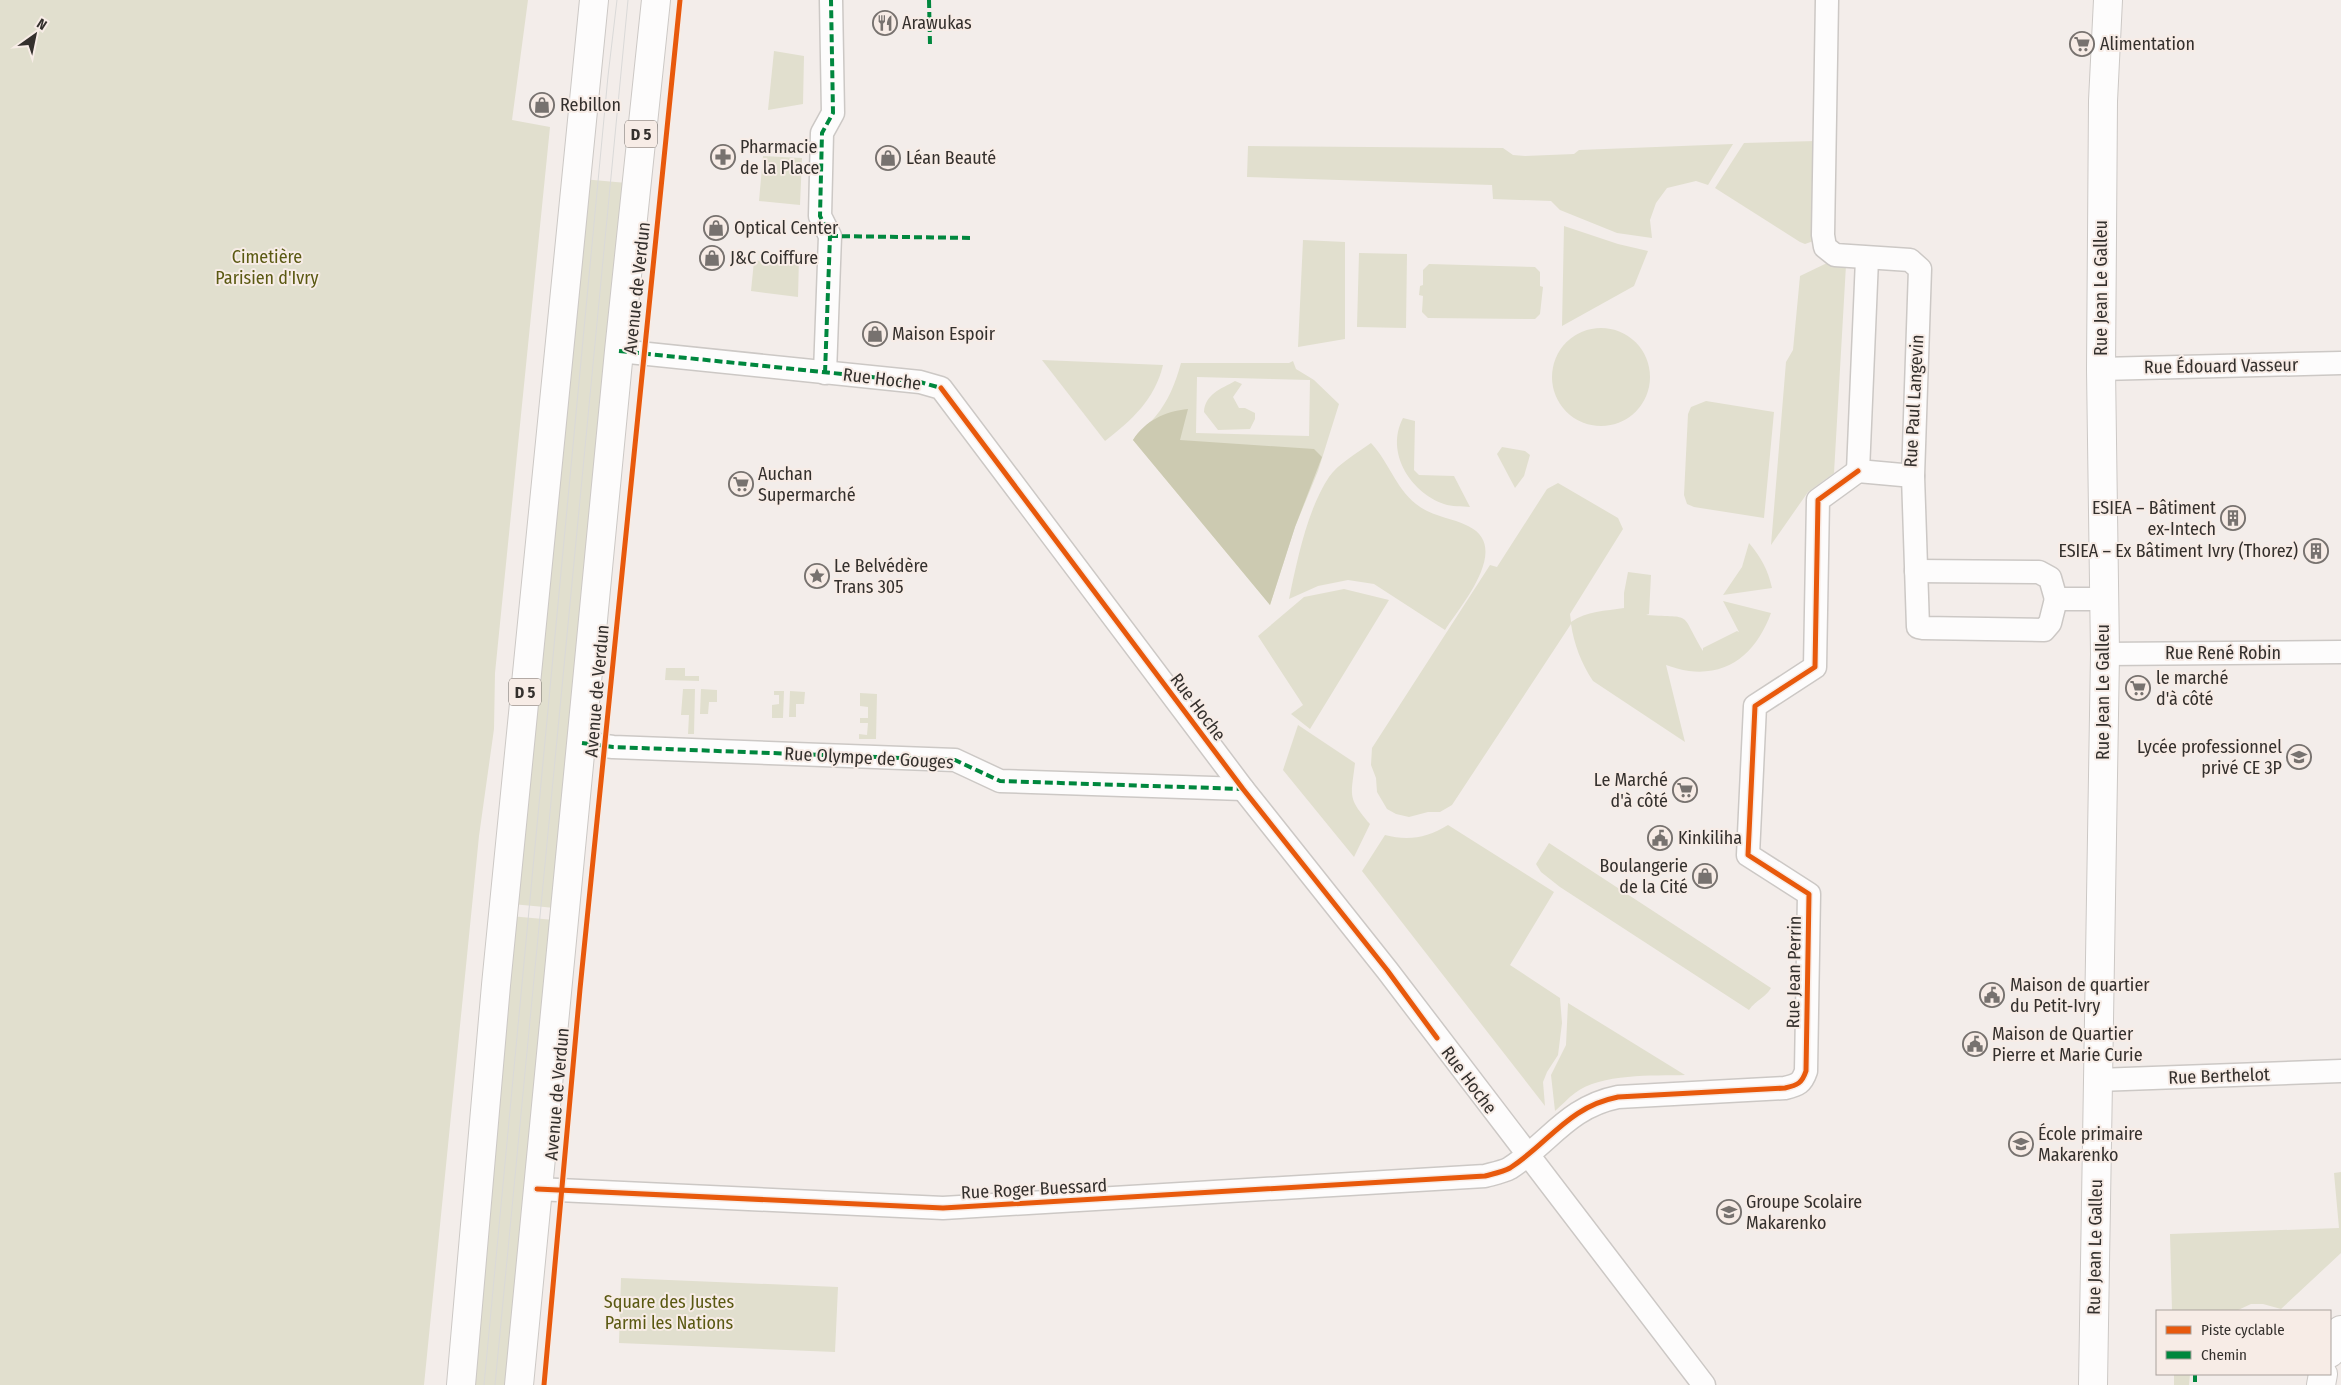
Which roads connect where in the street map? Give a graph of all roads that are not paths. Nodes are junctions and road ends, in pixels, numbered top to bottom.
1 (594, 0) edge
2 (656, 0) edge
3 (831, 0) edge
4 (1827, 0) edge
5 (2108, 0) edge
6 (1867, 259) junction
7 (619, 351) junction
8 (2341, 362) edge
9 (2101, 369) junction
10 (825, 373) junction
11 (1858, 471) junction
12 (1913, 476) junction
13 (1916, 571) junction
14 (2056, 599) junction
15 (2103, 599) junction
16 (2341, 652) edge
17 (2105, 654) junction
18 (582, 743) junction
19 (1243, 789) junction
20 (2341, 1071) edge
21 (2098, 1080) junction
22 (1526, 1155) junction
23 (537, 1189) junction
24 (2341, 1330) edge
25 (2331, 1351) edge
26 (461, 1385) edge
27 (519, 1385) edge
28 (1704, 1385) edge
29 (2093, 1385) edge

1 - 26 main road, D 5
2 - 7 main road, Avenue de Verdun / D 5
3 - 10 street
4 - 6 street, Rue Paul Langevin
5 - 9 main road, Rue Jean Le Galleu
6 - 11 street
6 - 12 street, Rue Paul Langevin
7 - 10 street, Rue Hoche
7 - 18 main road, Avenue de Verdun / D 5
8 - 9 street, Rue Édouard Vasseur
9 - 15 main road, Rue Jean Le Galleu
10 - 19 street, Rue Hoche
11 - 12 street, Rue Paul Langevin
11 - 22 street, Rue Jean Perrin
12 - 13 street
13 - 14 street
13 - 14 street
14 - 15 street
15 - 17 main road, Rue Jean Le Galleu
16 - 17 street, Rue René Robin
17 - 21 main road, Rue Jean Le Galleu
18 - 19 street, Rue Olympe de Gouges
18 - 23 main road, Avenue de Verdun / D 5
19 - 22 street, Rue Hoche
20 - 21 street, Rue Berthelot
21 - 29 main road, Rue Jean Le Galleu
22 - 23 street, Rue Roger Buessard
22 - 28 street, Rue Hoche
23 - 27 main road, Avenue de Verdun / D 5
24 - 25 main road

